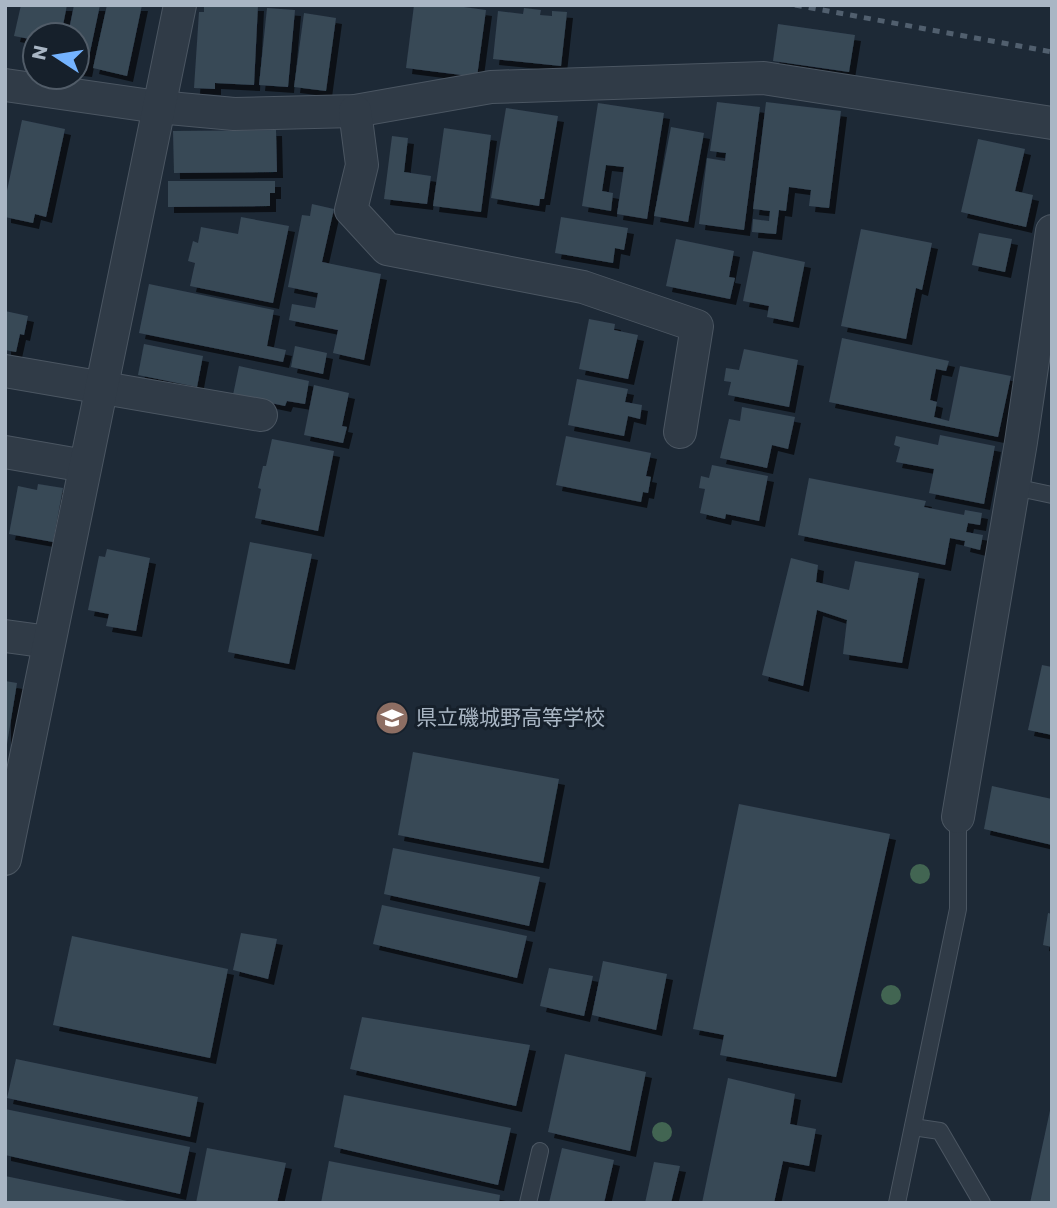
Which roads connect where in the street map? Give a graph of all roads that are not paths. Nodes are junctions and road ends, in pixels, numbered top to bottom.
1 (180, 5) edge
2 (5, 85) edge
3 (158, 107) junction
4 (355, 111) junction
5 (1052, 123) edge
6 (1052, 230) edge
7 (1048, 296) edge
8 (5, 371) edge
9 (101, 389) junction
10 (261, 415) dead end
11 (680, 432) dead end
12 (5, 452) edge
13 (85, 466) junction
14 (1014, 486) junction
15 (1052, 495) edge
16 (5, 636) edge
17 (49, 642) junction
18 (958, 817) joint
19 (5, 859) edge
20 (914, 1126) junction
21 (540, 1150) dead end
22 (528, 1203) edge
23 (897, 1203) edge
24 (982, 1203) edge

1 - 3 street
2 - 3 street
3 - 4 street
3 - 9 street
4 - 5 street
4 - 11 street
6 - 7 street
7 - 14 street
8 - 9 street
9 - 10 street
9 - 13 street
12 - 13 street
13 - 17 street
14 - 15 lane
14 - 18 street
16 - 17 street
17 - 19 street
18 - 20 lane
20 - 23 lane
20 - 24 lane
21 - 22 lane

